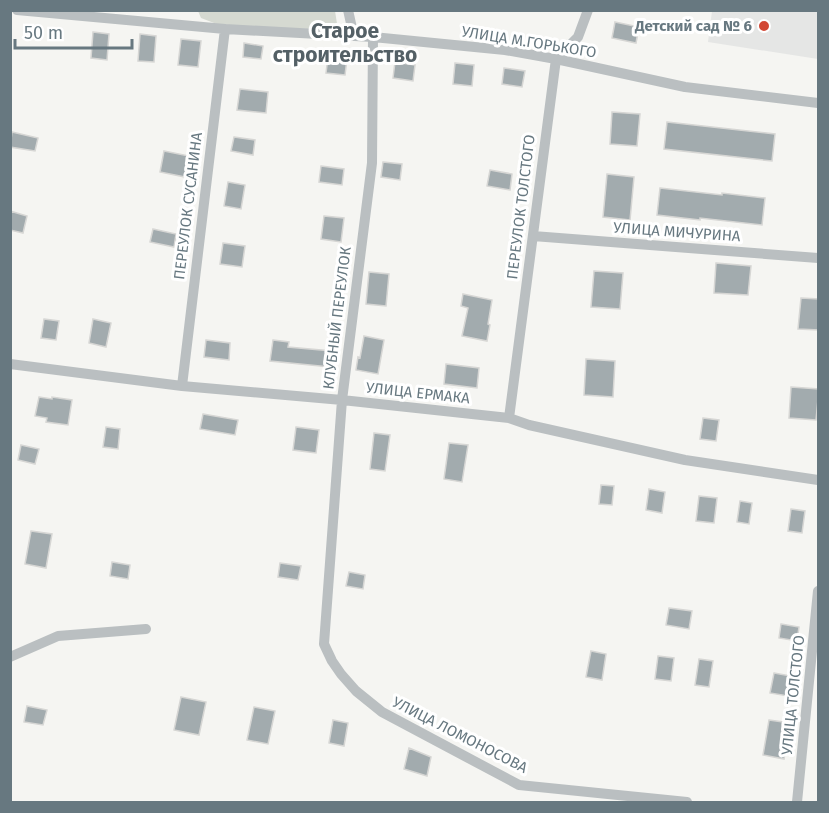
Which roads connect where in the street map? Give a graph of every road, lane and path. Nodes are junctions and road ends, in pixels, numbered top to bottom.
1 (16, 10) edge
2 (348, 10) edge
3 (588, 10) edge
4 (225, 29) junction
5 (373, 37) junction
6 (556, 59) junction
7 (819, 104) edge
8 (532, 236) junction
9 (819, 258) edge
10 (10, 363) edge
11 (182, 386) junction
12 (342, 400) junction
13 (509, 418) junction
14 (819, 480) edge
15 (819, 591) edge
16 (146, 629) dead end
17 (324, 644) joint
18 (10, 657) edge
19 (687, 802) edge
20 (797, 802) edge

1 - 4 street, УЛИЦА М.ГОРЬКОГО
2 - 5 street
3 - 6 street
4 - 5 street, УЛИЦА М.ГОРЬКОГО
4 - 11 street, ПЕРЕУЛОК СУСАНИНА
5 - 6 street, УЛИЦА М.ГОРЬКОГО
5 - 12 street, КЛУБНЫЙ ПЕРЕУЛОК
6 - 7 street, УЛИЦА М.ГОРЬКОГО
6 - 8 street, ПЕРЕУЛОК ТОЛСТОГО
8 - 9 street, УЛИЦА МИЧУРИНА
8 - 13 street, ПЕРЕУЛОК ТОЛСТОГО
10 - 11 street, УЛИЦА ЕРМАКА
11 - 12 street, УЛИЦА ЕРМАКА
12 - 13 street, УЛИЦА ЕРМАКА
12 - 17 street, КЛУБНЫЙ ПЕРЕУЛОК
13 - 14 street, УЛИЦА ЕРМАКА
15 - 20 street, УЛИЦА ТОЛСТОГО
16 - 18 street
17 - 19 street, УЛИЦА ЛОМОНОСОВА

